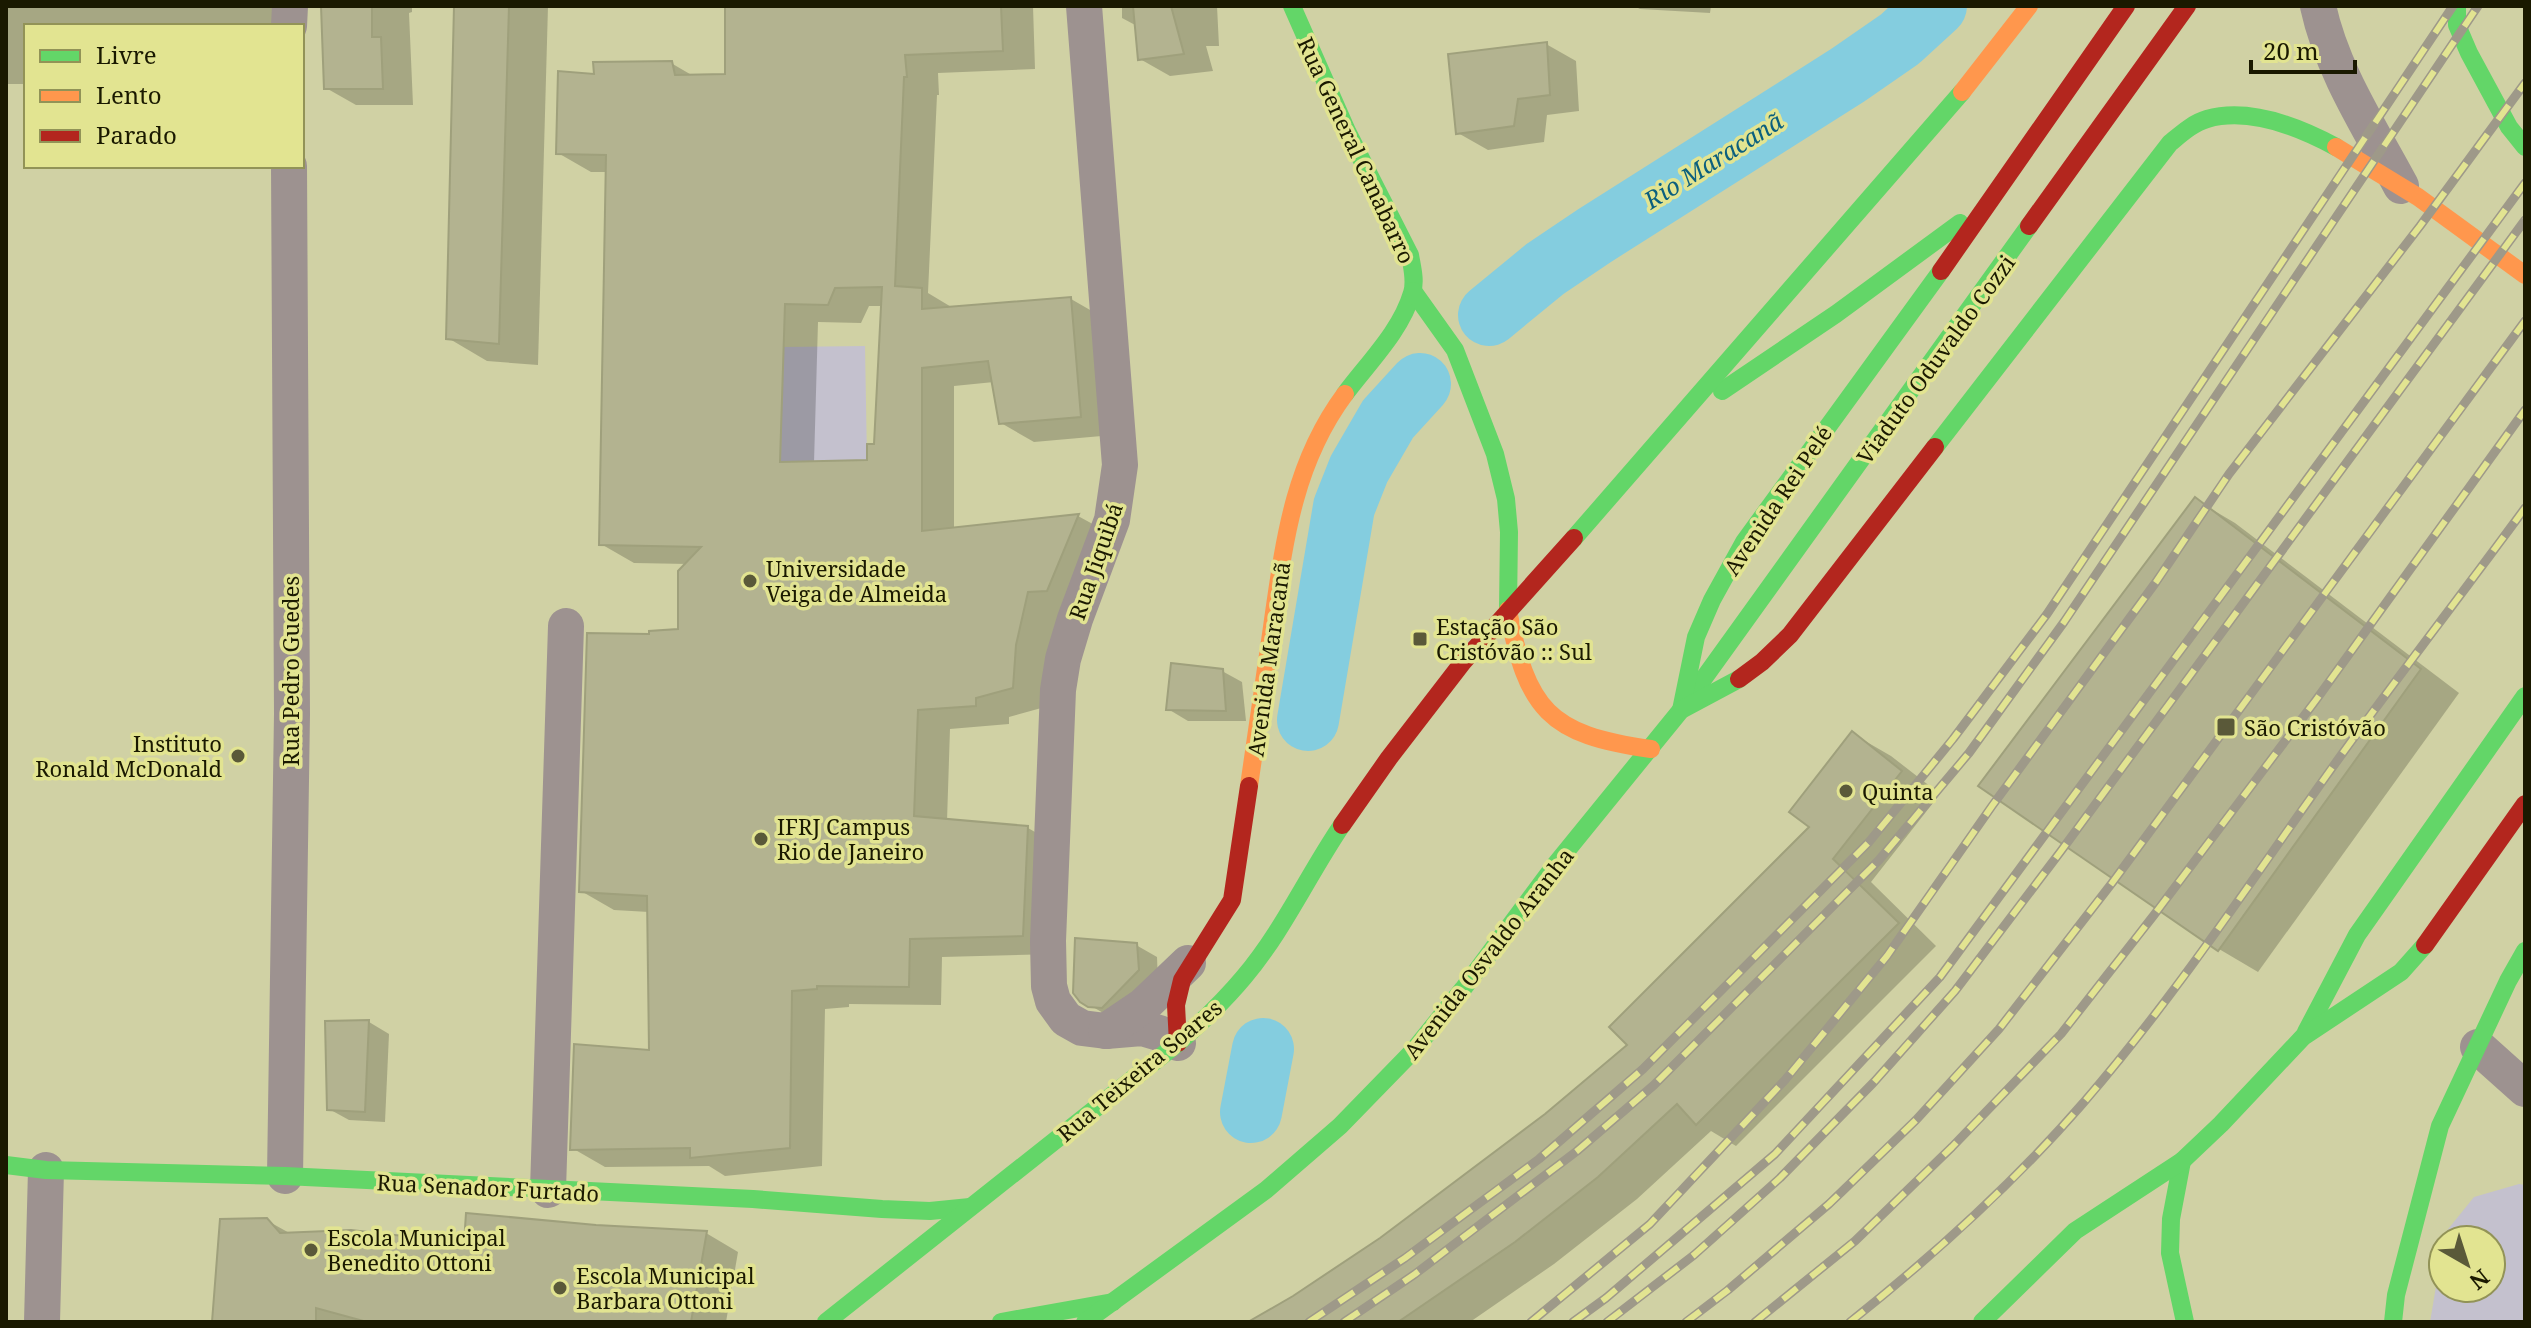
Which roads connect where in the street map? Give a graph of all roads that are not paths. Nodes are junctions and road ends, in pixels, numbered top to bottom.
1 (1084, 6) edge
2 (1292, 6) edge
3 (2126, 6) edge
4 (2187, 6) edge
5 (2318, 6) edge
6 (2449, 6) edge
7 (2021, 11) edge
8 (2457, 15) edge
9 (2525, 147) edge
10 (289, 168) edge
11 (2401, 186) junction
12 (1991, 201) junction
13 (2525, 275) edge
14 (1413, 291) junction
15 (1678, 420) junction
16 (1508, 610) junction
17 (566, 626) dead end
18 (2525, 696) edge
19 (1681, 710) junction
20 (1651, 749) junction
21 (2525, 804) edge
22 (1204, 948) junction
23 (2525, 951) edge
24 (1106, 1031) junction
25 (2303, 1037) junction
26 (1178, 1043) junction
27 (2478, 1047) junction
28 (2525, 1089) edge
29 (2182, 1161) junction
30 (6, 1165) edge
31 (46, 1170) junction
32 (285, 1176) junction
33 (548, 1190) junction
34 (970, 1207) junction
35 (1113, 1302) junction
36 (42, 1322) edge
37 (826, 1322) edge
38 (1001, 1322) edge
39 (1085, 1322) edge
40 (1982, 1322) edge
41 (2185, 1322) edge
42 (2393, 1322) edge

1 - 24 street, Rua Jiquibá
2 - 14 main road, Rua General Canabarro
3 - 12 main road, Avenida Rei Pelé
4 - 19 main road, Viaduto Oduvaldo Cozzi
5 - 11 street
6 - 8 main road
7 - 15 main road
8 - 9 main road
10 - 32 street, Rua Pedro Guedes
11 - 13 main road
11 - 19 main road
12 - 15 main road
12 - 19 main road, Avenida Rei Pelé
14 - 16 main road, Rua General Canabarro
14 - 22 main road, Avenida Maracanã
15 - 16 main road
16 - 20 main road, Rua General Canabarro
16 - 26 main road, Rua Teixeira Soares
17 - 33 street
18 - 25 main road
19 - 20 main road, Avenida Osvaldo Aranha
20 - 35 main road, Avenida Osvaldo Aranha
21 - 25 main road
22 - 24 street
22 - 26 main road, Avenida Maracanã
23 - 27 main road
24 - 26 street, Rua Jiquibá
25 - 29 main road
26 - 34 main road, Rua Teixeira Soares
27 - 28 street
27 - 42 main road
29 - 40 main road
29 - 41 main road
30 - 31 main road, Rua Senador Furtado
31 - 32 main road, Rua Senador Furtado
31 - 36 street
32 - 33 main road, Rua Senador Furtado
33 - 34 main road, Rua Senador Furtado
34 - 37 main road, Rua Teixeira Soares
35 - 38 main road
35 - 39 main road, Avenida Osvaldo Aranha

